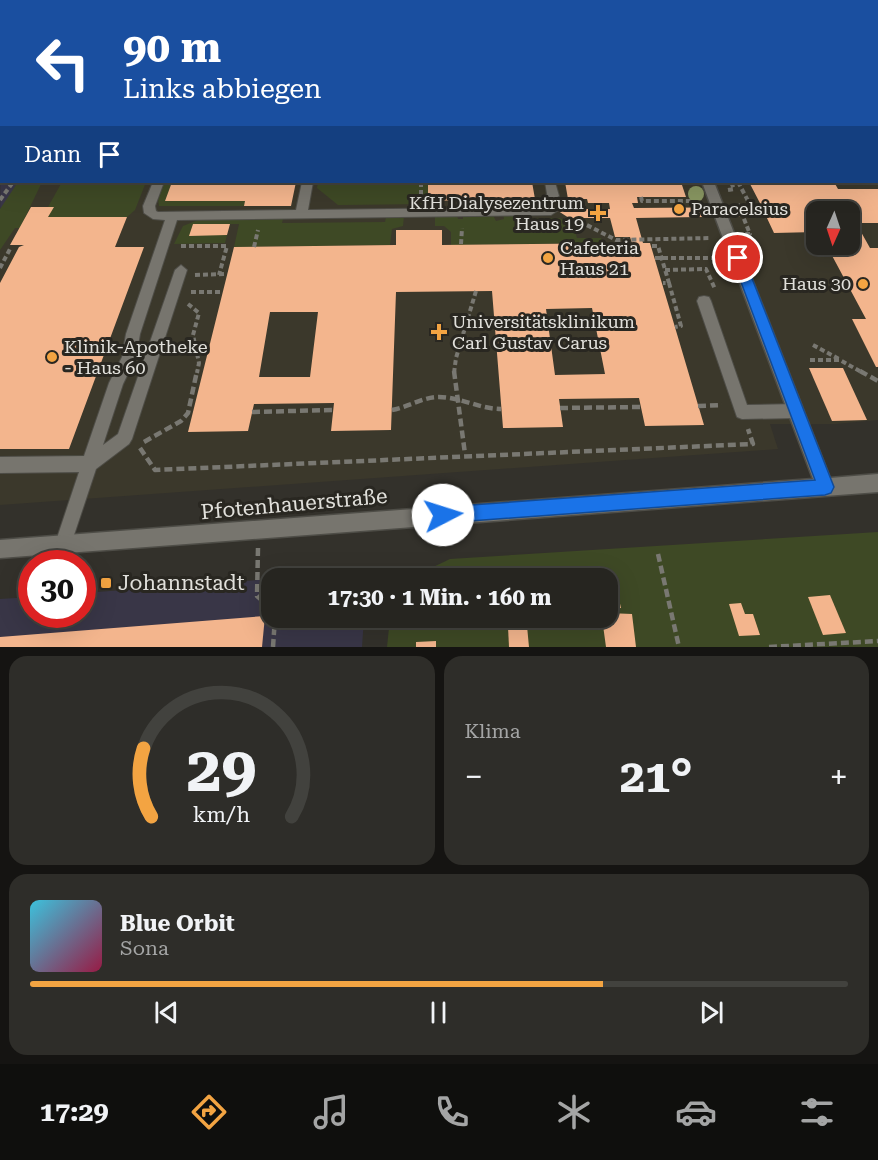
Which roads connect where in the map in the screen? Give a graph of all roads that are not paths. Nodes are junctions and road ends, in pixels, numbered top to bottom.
1 (158, 183) edge
2 (307, 183) edge
3 (550, 183) edge
4 (708, 183) edge
5 (301, 214) junction
6 (172, 216) junction
7 (180, 272) road end
8 (704, 302) dead end
9 (796, 411) junction
10 (89, 464) junction
11 (0, 465) edge
12 (878, 483) edge
13 (825, 487) junction
14 (63, 544) junction
15 (0, 549) edge

1 - 6 lane
2 - 5 lane
3 - 5 lane
4 - 9 street
5 - 6 lane
6 - 10 lane
7 - 10 lane
8 - 9 lane
9 - 13 street
10 - 11 lane
10 - 14 lane
12 - 13 street, Pfotenhauerstraße
13 - 14 street, Pfotenhauerstraße
14 - 15 street, Pfotenhauerstraße

